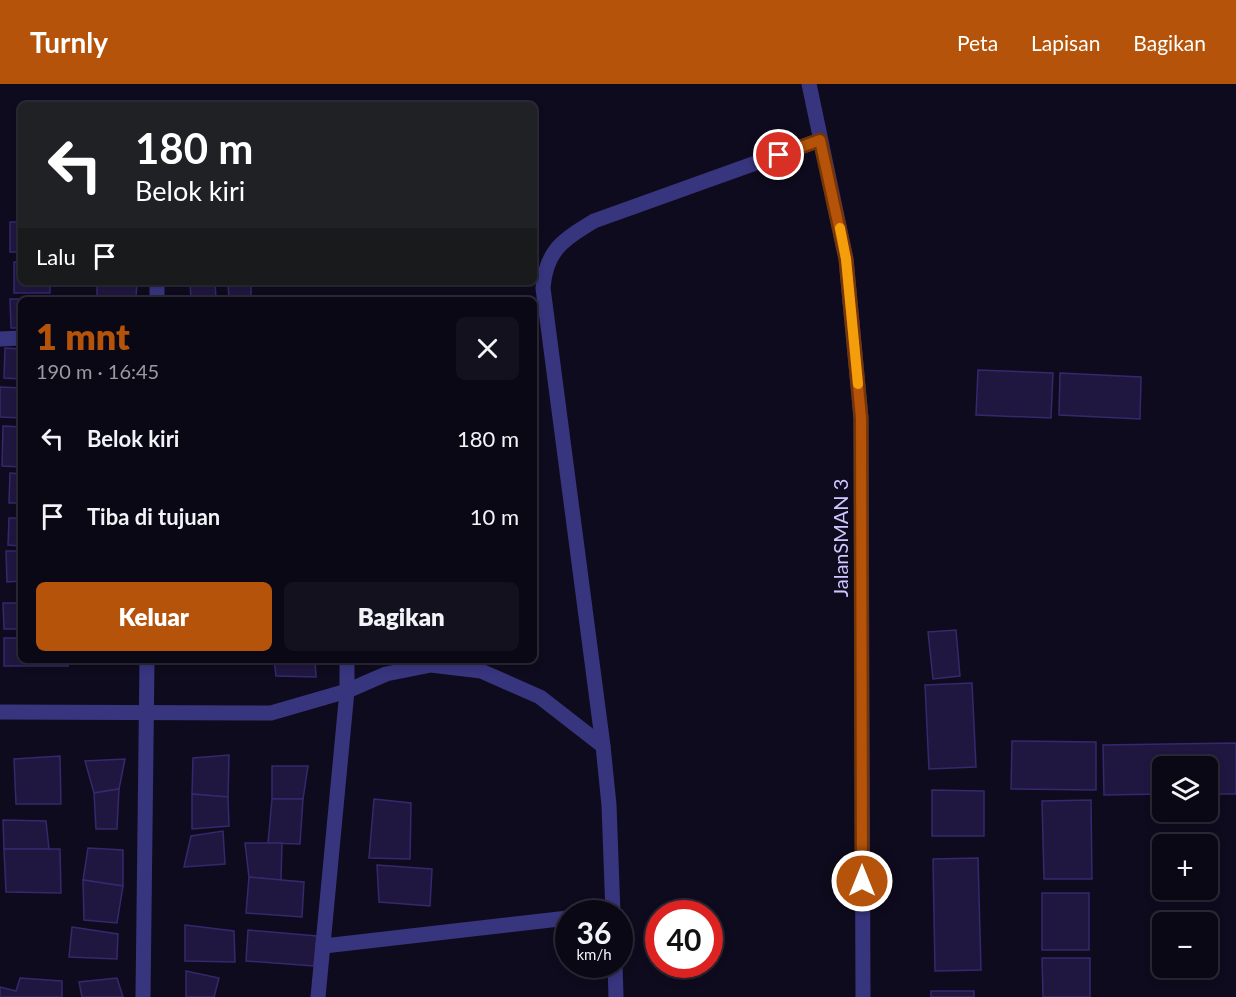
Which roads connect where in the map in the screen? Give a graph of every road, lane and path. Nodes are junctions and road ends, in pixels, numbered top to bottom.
1 (809, 84) edge
2 (820, 140) junction
3 (18, 338) edge
4 (0, 339) edge
5 (147, 663) edge
6 (347, 663) edge
7 (347, 691) junction
8 (146, 711) junction
9 (0, 712) edge
10 (603, 746) junction
11 (611, 900) edge
12 (555, 919) edge
13 (324, 946) junction
14 (615, 978) edge
15 (144, 997) edge
16 (318, 997) edge
17 (616, 997) edge
18 (863, 997) edge

1 - 2 street, JalanSMAN 3
2 - 10 street
2 - 18 street, JalanSMAN 3
3 - 4 street
5 - 8 street
6 - 7 street
7 - 8 street
7 - 10 street
7 - 13 street
8 - 9 street
8 - 15 street
10 - 11 street
12 - 13 street
13 - 16 street
14 - 17 street

